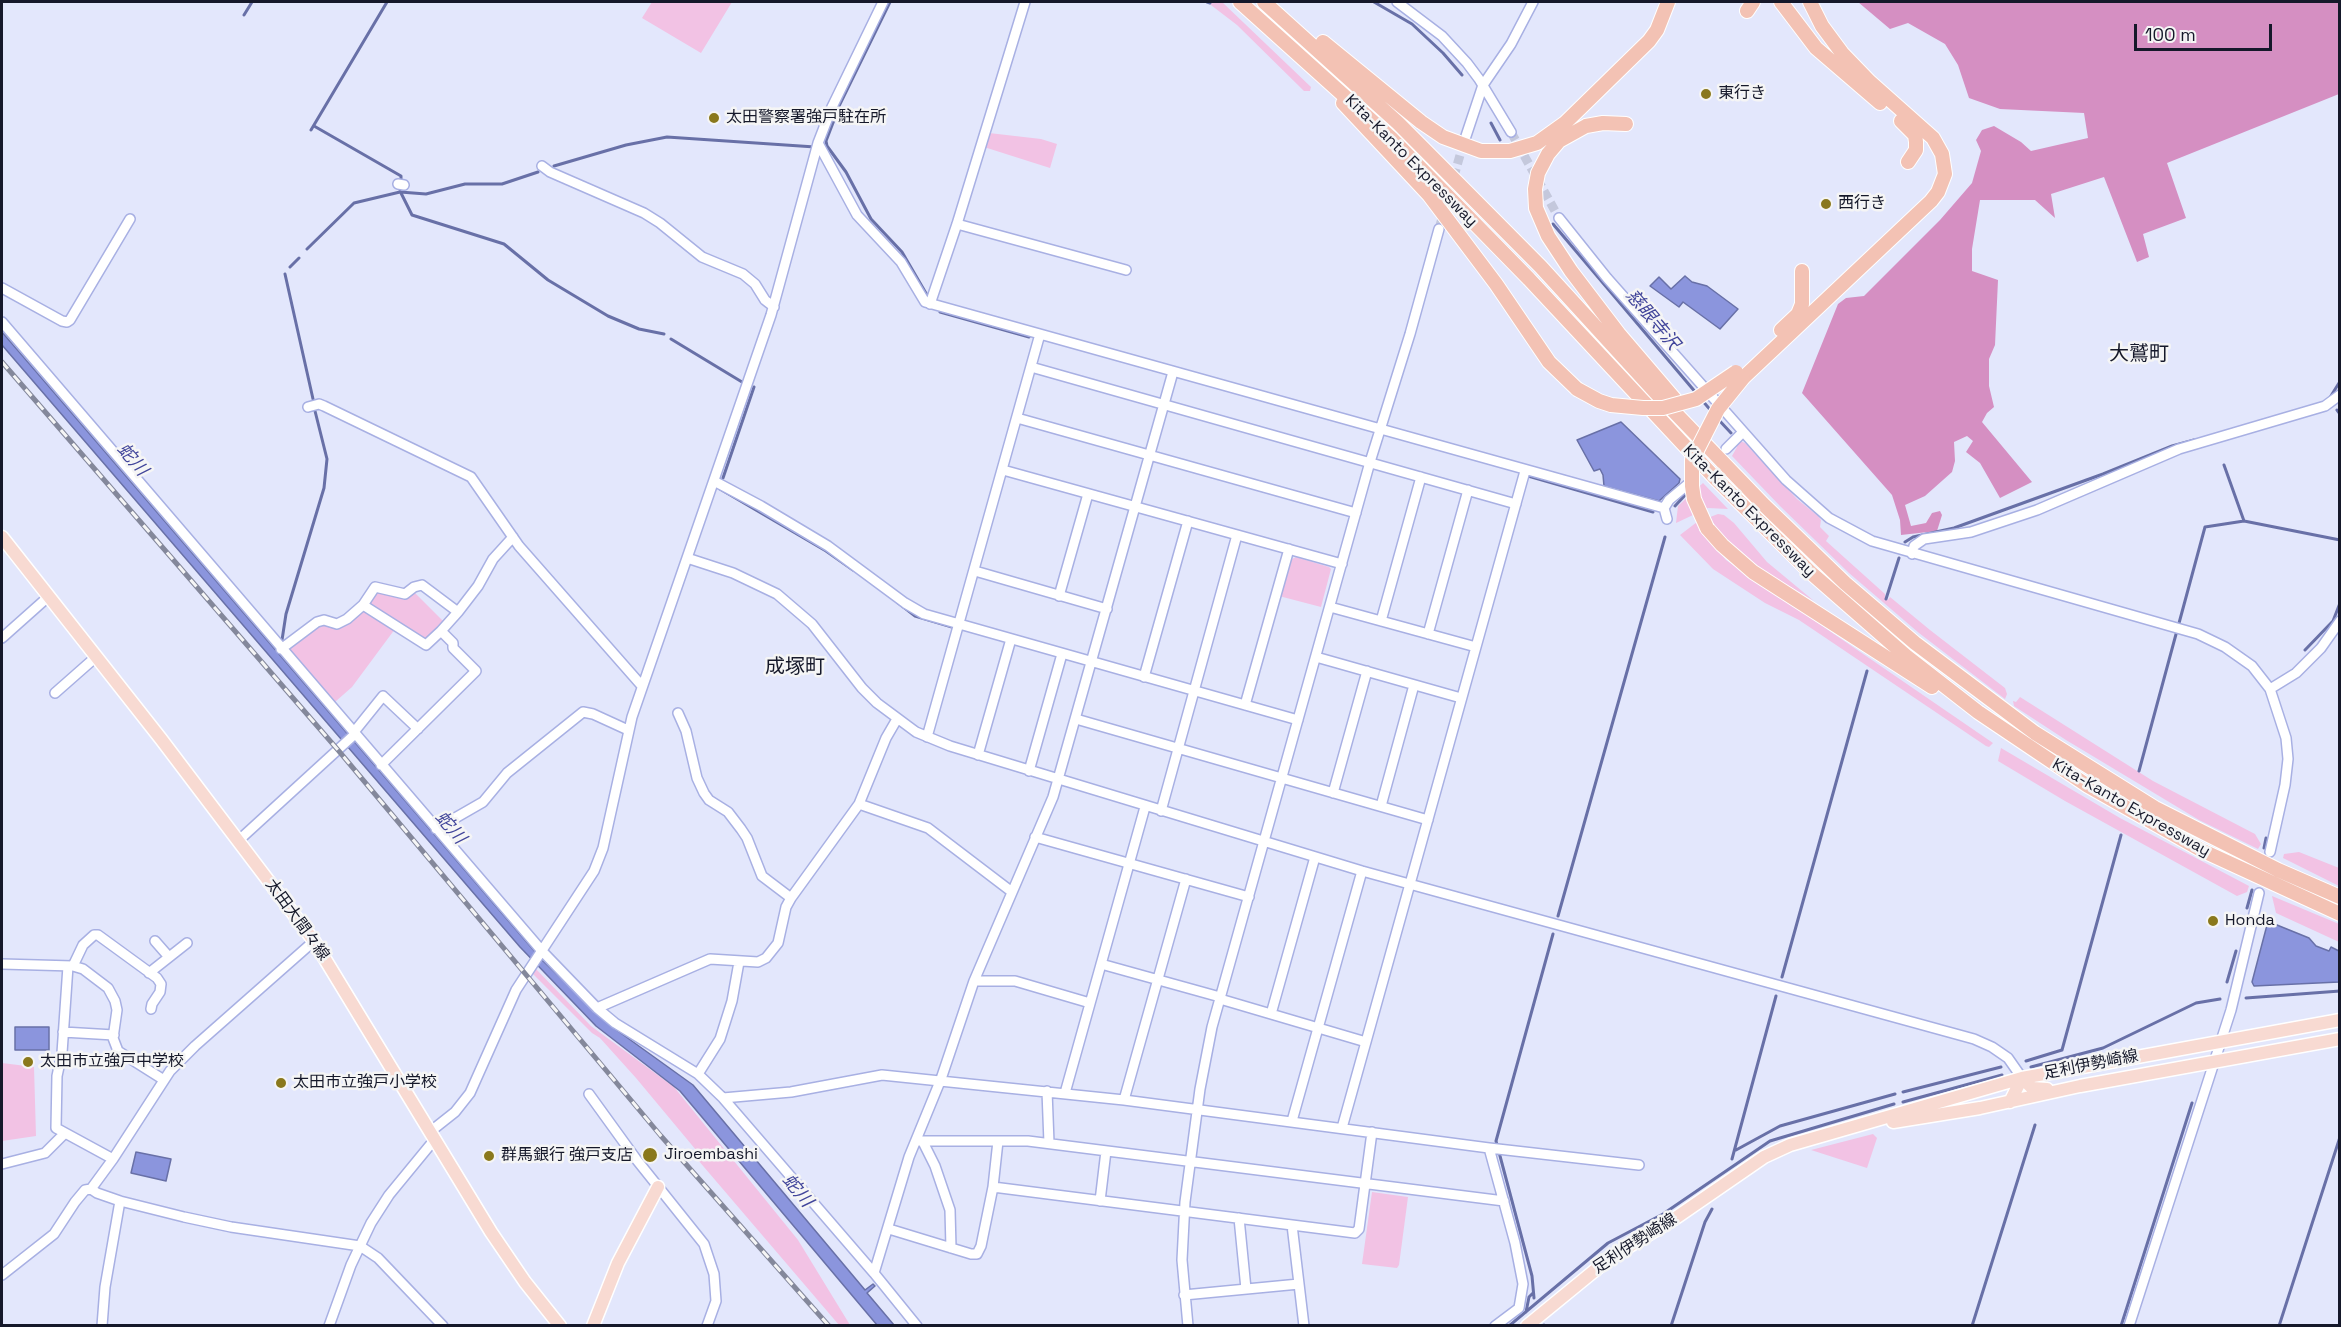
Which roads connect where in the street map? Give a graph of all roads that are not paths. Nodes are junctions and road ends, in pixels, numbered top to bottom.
1 (883, 2) edge
2 (1025, 2) edge
3 (1239, 2) edge
4 (1266, 2) edge
5 (1397, 2) edge
6 (1533, 2) edge
7 (1668, 2) edge
8 (1781, 2) edge
9 (1810, 2) edge
10 (1329, 82) junction
11 (1483, 85) junction
12 (1626, 124) dead end
13 (1510, 132) tunnel mouth
14 (1466, 136) tunnel mouth
15 (818, 143) junction
16 (1908, 162) dead end
17 (542, 166) dead end
18 (1559, 218) tunnel mouth
19 (130, 219) dead end
20 (957, 224) junction
21 (1439, 229) tunnel mouth
22 (1126, 270) dead end
23 (1802, 271) dead end
24 (2, 288) edge
25 (930, 304) junction
26 (774, 307) junction
27 (2, 322) edge
28 (1040, 334) junction
29 (1031, 367) junction
30 (1173, 372) junction
31 (1740, 375) junction
32 (2338, 399) edge
33 (1164, 404) junction
34 (308, 407) dead end
35 (1017, 418) junction
36 (1380, 430) junction
37 (1743, 432) junction
38 (1709, 449) junction
39 (1726, 449) dead end
40 (1150, 456) junction
41 (1370, 462) junction
42 (1003, 470) junction
43 (1525, 471) junction
44 (1421, 477) junction
45 (1697, 477) dead end
46 (714, 481) junction
47 (1468, 490) junction
48 (1088, 494) junction
49 (1515, 504) junction
50 (1136, 507) junction
51 (1665, 508) junction
52 (1356, 513) junction
53 (1667, 519) dead end
54 (1188, 521) junction
55 (1237, 535) junction
56 (2, 537) edge
57 (513, 537) junction
58 (1288, 549) junction
59 (1912, 554) junction
60 (687, 558) junction
61 (1342, 564) junction
62 (975, 571) junction
63 (1059, 596) junction
64 (48, 597) junction
65 (363, 605) junction
66 (1330, 607) junction
67 (1107, 609) junction
68 (458, 612) junction
69 (1380, 621) junction
70 (2340, 621) edge
71 (960, 625) junction
72 (441, 631) junction
73 (1428, 634) junction
74 (2, 638) edge
75 (1011, 639) junction
76 (1476, 647) junction
77 (281, 649) junction
78 (1062, 654) junction
79 (96, 656) junction
80 (1316, 657) junction
81 (1092, 662) junction
82 (1366, 671) junction
83 (1144, 677) junction
84 (1414, 685) junction
85 (642, 686) junction
86 (2270, 689) junction
87 (1194, 691) junction
88 (55, 693) dead end
89 (1461, 698) junction
90 (1245, 705) junction
91 (678, 713) dead end
92 (897, 719) junction
93 (1076, 719) junction
94 (1298, 720) junction
95 (418, 729) junction
96 (628, 730) junction
97 (354, 734) junction
98 (927, 737) junction
99 (2028, 746) junction
100 (1178, 748) junction
101 (978, 755) junction
102 (381, 765) junction
103 (1029, 771) junction
104 (1282, 778) junction
105 (1059, 780) junction
106 (1333, 793) junction
107 (859, 804) junction
108 (1381, 806) junction
109 (1146, 807) junction
110 (1161, 811) junction
111 (1428, 820) junction
112 (436, 829) junction
113 (1035, 837) junction
114 (238, 841) junction
115 (1263, 842) junction
116 (2270, 852) dead end
117 (1315, 857) junction
118 (1130, 864) junction
119 (1362, 871) junction
120 (1186, 879) junction
121 (1410, 884) junction
122 (1012, 892) junction
123 (2259, 893) dead end
124 (1249, 897) junction
125 (2340, 897) edge
126 (791, 898) junction
127 (2340, 914) edge
128 (155, 941) dead end
129 (314, 941) junction
130 (188, 943) dead end
131 (541, 952) junction
132 (169, 957) junction
133 (739, 962) junction
134 (2, 964) edge
135 (1101, 964) junction
136 (70, 966) junction
137 (149, 973) junction
138 (1158, 980) junction
139 (974, 981) junction
140 (1220, 998) junction
141 (1090, 1003) junction
142 (597, 1008) junction
143 (152, 1009) dead end
144 (1271, 1014) junction
145 (2340, 1020) edge
146 (1318, 1028) junction
147 (63, 1032) junction
148 (114, 1035) junction
149 (2340, 1039) edge
150 (1366, 1042) junction
151 (2220, 1042) junction
152 (2213, 1062) junction
153 (698, 1074) junction
154 (2022, 1078) junction
155 (164, 1080) junction
156 (941, 1080) junction
157 (2080, 1086) junction
158 (1047, 1091) junction
159 (589, 1094) dead end
160 (1065, 1094) junction
161 (723, 1098) junction
162 (1124, 1100) junction
163 (2010, 1102) junction
164 (1198, 1109) junction
165 (1292, 1121) junction
166 (1342, 1128) junction
167 (1848, 1129) junction
168 (1372, 1132) junction
169 (65, 1133) junction
170 (433, 1135) junction
171 (998, 1141) junction
172 (919, 1142) junction
173 (1049, 1143) junction
174 (1489, 1148) junction
175 (1106, 1151) junction
176 (113, 1159) junction
177 (1191, 1162) junction
178 (2, 1164) edge
179 (1639, 1165) dead end
180 (1365, 1185) junction
181 (658, 1187) junction
182 (993, 1187) junction
183 (91, 1189) junction
184 (1100, 1201) junction
185 (1504, 1201) junction
186 (120, 1202) junction
187 (1184, 1211) junction
188 (1239, 1218) junction
189 (1292, 1225) junction
190 (889, 1229) junction
191 (360, 1246) junction
192 (951, 1248) junction
193 (874, 1273) junction
194 (2, 1275) edge
195 (1299, 1284) junction
196 (1246, 1289) junction
197 (1184, 1295) junction
198 (102, 1326) edge
199 (329, 1326) edge
200 (443, 1326) edge
201 (560, 1326) edge
202 (593, 1326) edge
203 (707, 1326) edge
204 (917, 1326) edge
205 (1188, 1326) edge
206 (1304, 1326) edge
207 (1495, 1326) edge
208 (1527, 1326) edge
209 (2128, 1326) edge

1 - 15 street
2 - 20 street
3 - 10 highway, Kita-Kanto Expressway
4 - 7 highway
4 - 38 highway, Kita-Kanto Expressway
5 - 11 street
6 - 11 street
8 - 16 highway
9 - 31 highway
10 - 31 highway, bridge
10 - 99 highway, Kita-Kanto Expressway
11 - 13 street
11 - 14 street
12 - 38 highway
15 - 25 street
15 - 26 street
17 - 26 street
18 - 37 street
19 - 24 street
20 - 22 street
20 - 25 street
21 - 36 street
23 - 31 highway
25 - 28 street
26 - 46 street
27 - 77 street
28 - 29 street
28 - 30 street
29 - 33 street
29 - 35 street
30 - 33 street
30 - 36 street
31 - 99 highway, bridge
32 - 59 street
33 - 40 street
33 - 41 street
34 - 57 street
35 - 40 street
35 - 42 street
36 - 41 street
36 - 43 street
37 - 39 street
37 - 59 street
38 - 125 highway, Kita-Kanto Expressway
40 - 50 street
40 - 52 street
41 - 44 street
41 - 52 street
42 - 48 street
42 - 62 street
43 - 49 street
43 - 51 street
44 - 47 street
44 - 69 street
45 - 51 street
46 - 60 street
46 - 71 street
47 - 49 street
47 - 73 street
48 - 50 street
48 - 63 street
49 - 76 street
50 - 54 street
50 - 67 street
51 - 53 street
52 - 61 street
54 - 55 street
54 - 83 street
55 - 58 street
55 - 87 street
56 - 64 main road, 太田大間々線
57 - 68 street
57 - 85 street
58 - 61 street
58 - 90 street
59 - 86 street
60 - 85 street
60 - 92 street
61 - 66 street
62 - 63 street
62 - 71 street
63 - 67 street
64 - 74 street
64 - 79 main road, 太田大間々線
65 - 68 street
65 - 72 street
65 - 77 street
66 - 69 street
66 - 80 street
67 - 81 street
68 - 72 street
69 - 73 street
70 - 86 street
71 - 75 street
71 - 98 street
72 - 95 street
73 - 76 street
75 - 78 street
75 - 101 street
76 - 89 street
77 - 97 street
78 - 81 street
78 - 103 street
79 - 88 street
79 - 114 main road, 太田大間々線
80 - 82 street
80 - 94 street
81 - 83 street
81 - 93 street
82 - 84 street
82 - 106 street
83 - 87 street
84 - 89 street
84 - 108 street
85 - 96 street
86 - 116 street
87 - 90 street
87 - 100 street
89 - 111 street
90 - 94 street
91 - 126 street
92 - 98 street
92 - 107 street
93 - 100 street
93 - 105 street
94 - 104 street
95 - 97 street
95 - 102 street
96 - 112 street
96 - 131 street
97 - 102 street
97 - 114 street
98 - 101 street
99 - 127 highway, Kita-Kanto Expressway
100 - 104 street
100 - 110 street
101 - 103 street
102 - 112 street
103 - 105 street
104 - 106 street
104 - 115 street
105 - 109 street
105 - 113 street
106 - 108 street
107 - 122 street
107 - 126 street
108 - 111 street
109 - 110 street
109 - 118 street
110 - 115 street
111 - 121 street
112 - 131 street
113 - 118 street
113 - 122 street
114 - 129 main road, 太田大間々線
115 - 117 street
115 - 124 street
117 - 119 street
117 - 144 street
118 - 120 street
118 - 135 street
119 - 121 street
119 - 146 street
120 - 124 street
120 - 138 street
121 - 150 street
121 - 154 street
122 - 139 street
123 - 151 street
124 - 140 street
126 - 133 street
128 - 132 street
129 - 155 street
129 - 170 main road, 太田大間々線
130 - 132 street
131 - 142 street
131 - 170 street
132 - 137 street
133 - 142 street
133 - 153 street
134 - 136 street
135 - 138 street
135 - 141 street
136 - 137 street
136 - 147 street
136 - 148 street
137 - 143 street
138 - 140 street
138 - 162 street
139 - 141 street
139 - 156 street
140 - 144 street
140 - 164 street
141 - 160 street
142 - 153 street
144 - 146 street
145 - 151 main road, 足利伊勢崎線
146 - 150 street
146 - 165 street
147 - 148 street
147 - 169 street
148 - 155 street
149 - 152 main road, 足利伊勢崎線
150 - 166 street
151 - 152 street
151 - 154 main road, 足利伊勢崎線
152 - 157 main road, 足利伊勢崎線
152 - 209 street
153 - 161 street
154 - 157 main road
154 - 163 main road
154 - 167 main road, 足利伊勢崎線
155 - 176 street
156 - 158 street
156 - 161 street
156 - 172 street
157 - 163 main road, 足利伊勢崎線
158 - 160 street
158 - 173 street
159 - 181 street
160 - 162 street
161 - 193 street
162 - 164 street
163 - 167 main road, 足利伊勢崎線
164 - 165 street
164 - 177 street
165 - 166 street
166 - 168 street
167 - 208 main road, 足利伊勢崎線
168 - 174 street
168 - 180 street
169 - 176 street
169 - 178 street
170 - 191 street
170 - 201 main road, 太田大間々線
171 - 172 street
171 - 173 street
171 - 182 street
172 - 190 street
172 - 192 street
173 - 175 street
174 - 179 street
174 - 185 street
175 - 177 street
175 - 184 street
176 - 183 street
177 - 180 street
177 - 187 street
180 - 185 street
180 - 189 street
181 - 202 main road
181 - 203 street
182 - 184 street
182 - 192 street
183 - 186 street
183 - 194 street
184 - 187 street
185 - 207 street
186 - 191 street
186 - 198 street
187 - 188 street
187 - 197 street
188 - 189 street
188 - 196 street
189 - 195 street
190 - 192 street
190 - 193 street
191 - 199 street
191 - 200 street
193 - 204 street
195 - 196 street
195 - 206 street
196 - 197 street
197 - 205 street

